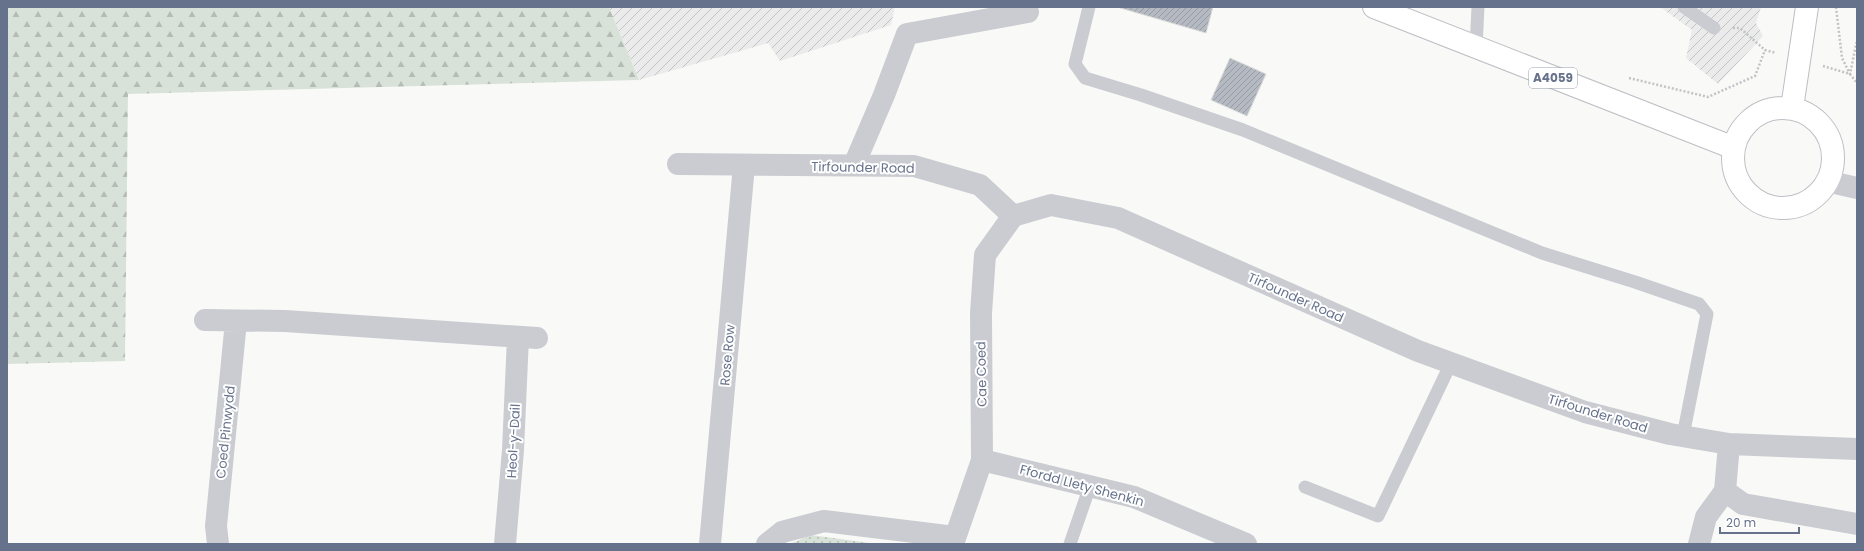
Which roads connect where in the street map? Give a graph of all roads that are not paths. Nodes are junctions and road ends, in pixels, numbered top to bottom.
1 (1089, 7) edge
2 (1374, 7) edge
3 (1478, 7) edge
4 (1684, 7) edge
5 (1807, 7) edge
6 (1028, 12) dead end
7 (1714, 28) dead end
8 (1476, 48) junction
9 (1792, 108) junction
10 (1734, 148) junction
11 (678, 164) dead end
12 (854, 165) junction
13 (744, 166) junction
14 (1826, 181) junction
15 (1857, 188) edge
16 (1013, 216) junction
17 (205, 320) dead end
18 (236, 321) junction
19 (1451, 363) junction
20 (1683, 436) junction
21 (1729, 444) junction
22 (1857, 449) edge
23 (982, 460) junction
24 (1090, 486) junction
25 (1305, 487) dead end
26 (1725, 491) junction
27 (1857, 524) edge
28 (954, 540) edge
29 (218, 544) edge
30 (505, 544) edge
31 (710, 544) edge
32 (767, 544) edge
33 (1070, 544) edge
34 (1246, 544) edge
35 (1699, 544) edge

1 - 20 lane
2 - 8 main road, A4059
3 - 8 lane
4 - 7 lane
5 - 9 main road
6 - 12 street
8 - 10 main road, A4059
9 - 10 main road
9 - 14 main road
10 - 14 main road
11 - 13 street, Tirfounder Road
12 - 13 street, Tirfounder Road
12 - 16 street, Tirfounder Road
13 - 31 street, Rose Row
14 - 15 street
16 - 19 street, Tirfounder Road
16 - 23 street, Cae Coed
17 - 18 street
18 - 29 street, Coed Pinwydd
18 - 30 street, Heol-y-Dail
19 - 20 street, Tirfounder Road
19 - 25 lane
20 - 21 street, Tirfounder Road
21 - 22 street, Tirfounder Road
21 - 26 street
23 - 24 street, Ffordd Llety Shenkin
23 - 28 street, Cae Coed
24 - 33 lane
24 - 34 street, Ffordd Llety Shenkin
26 - 27 street
26 - 35 street
28 - 32 street, Cae Coed

